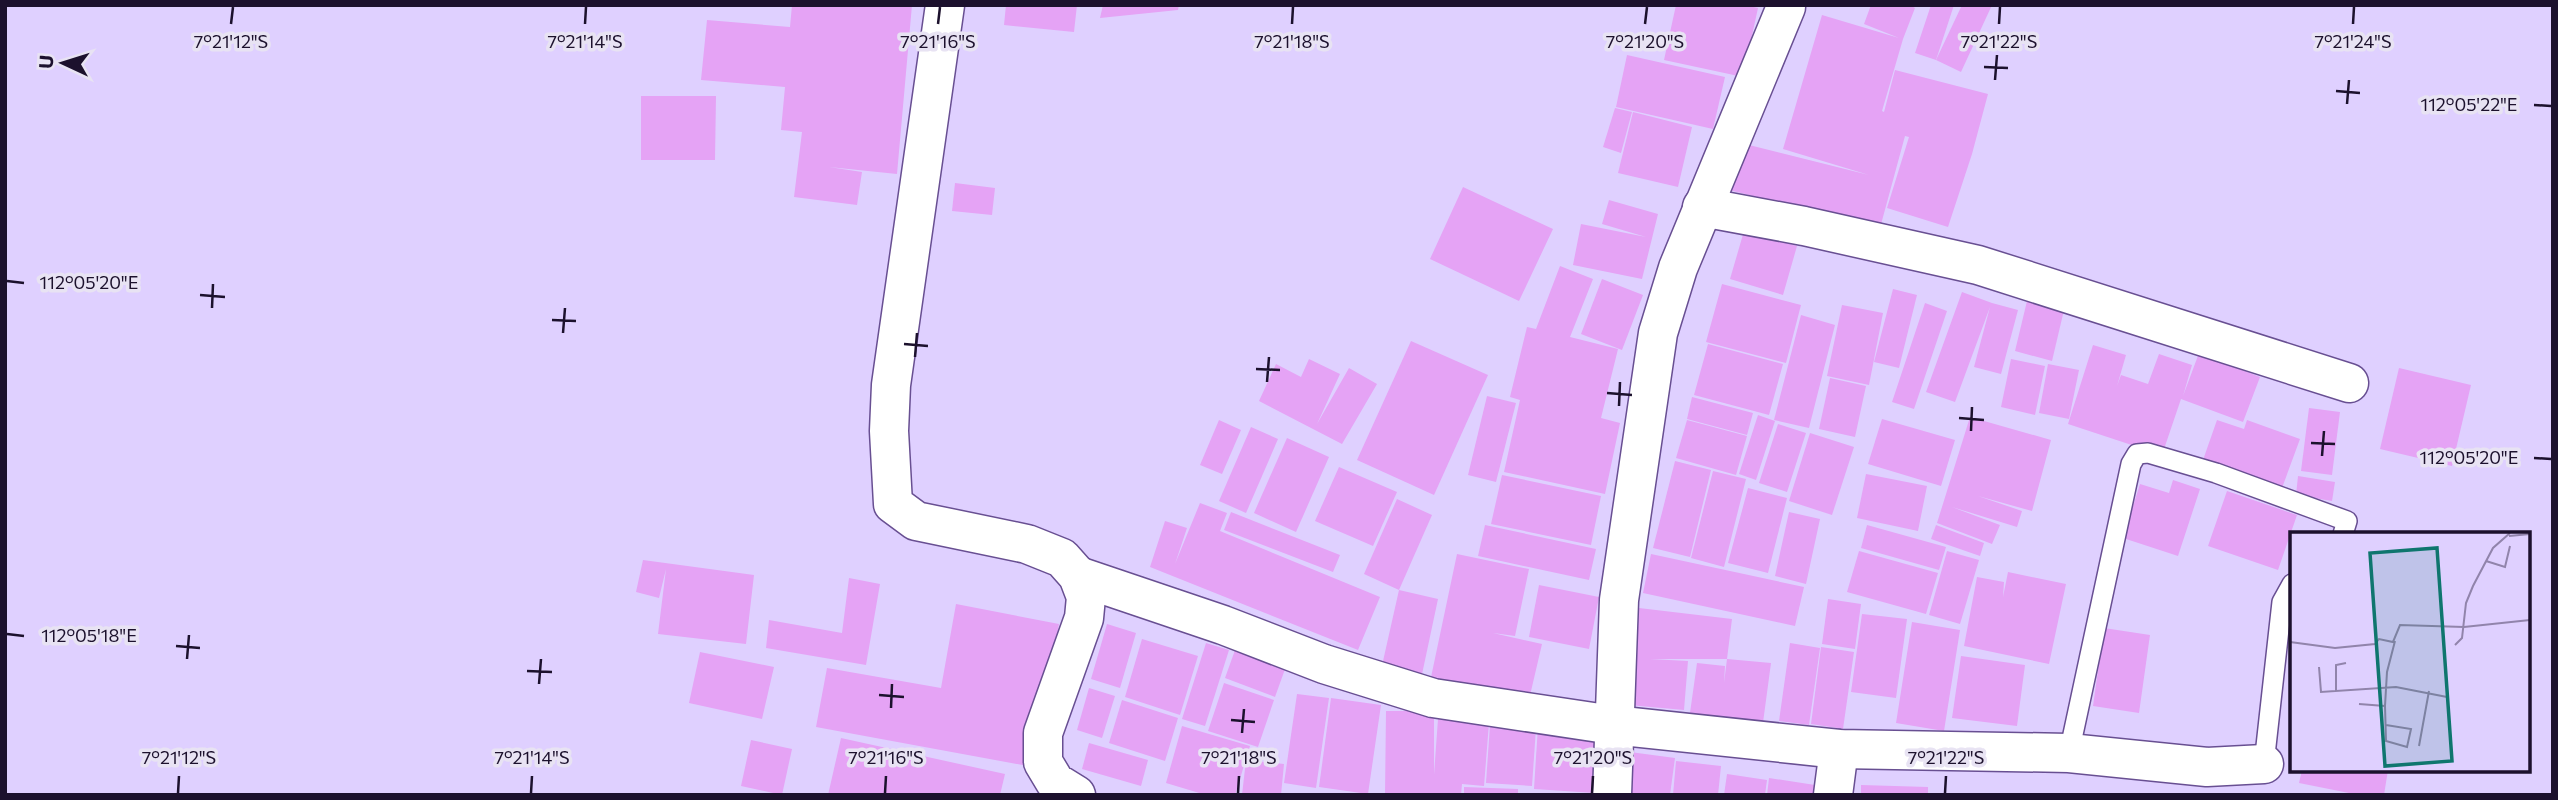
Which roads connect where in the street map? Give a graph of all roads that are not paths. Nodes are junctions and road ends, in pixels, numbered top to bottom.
1 (945, 5) edge
2 (1786, 7) edge
3 (1702, 207) junction
4 (2349, 383) dead end
5 (2344, 532) edge
6 (1078, 576) junction
7 (2290, 588) edge
8 (1613, 725) junction
9 (1839, 749) junction
10 (2069, 753) junction
11 (2264, 764) joint
12 (1076, 795) edge
13 (1612, 795) edge
14 (1833, 795) edge

1 - 6 street
2 - 3 street
3 - 4 street
3 - 8 street
5 - 10 lane
6 - 8 street
6 - 12 street
7 - 11 lane
8 - 9 street
8 - 13 street
9 - 10 street
9 - 14 street
10 - 11 street

